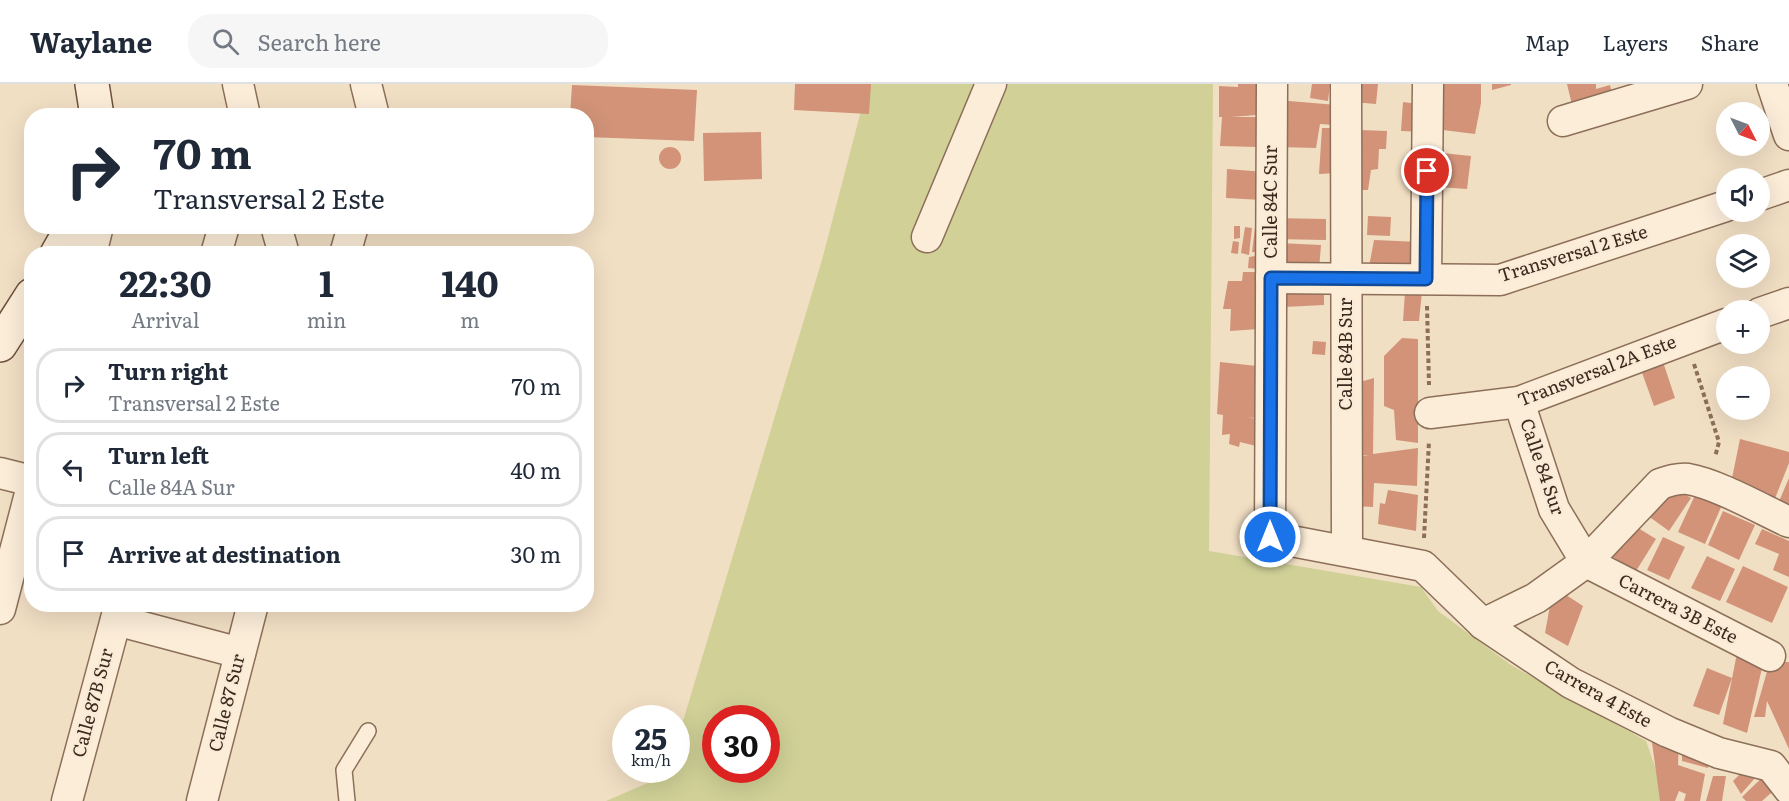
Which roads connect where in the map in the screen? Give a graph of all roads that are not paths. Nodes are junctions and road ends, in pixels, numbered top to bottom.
1 (93, 84) edge
2 (238, 84) edge
3 (366, 84) edge
4 (991, 84) edge
5 (1272, 84) edge
6 (1346, 84) edge
7 (1428, 84) edge
8 (1687, 84) edge
9 (1772, 84) edge
10 (96, 108) edge
11 (243, 108) edge
12 (372, 108) edge
13 (1563, 122) dead end
14 (1789, 135) edge
15 (1789, 185) edge
16 (1770, 192) edge
17 (1716, 209) edge
18 (927, 237) dead end
19 (1271, 278) junction
20 (1346, 279) junction
21 (1426, 279) junction
22 (1789, 303) edge
23 (24, 307) edge
24 (1770, 310) edge
25 (1716, 327) edge
26 (0, 345) edge
27 (1520, 402) junction
28 (1430, 413) dead end
29 (0, 473) edge
30 (24, 479) edge
31 (24, 517) edge
32 (1789, 522) edge
33 (1347, 551) junction
34 (1586, 562) junction
35 (0, 609) edge
36 (118, 612) edge
37 (251, 612) edge
38 (1483, 624) junction
39 (240, 653) junction
40 (1770, 656) dead end
41 (368, 731) dead end
42 (1789, 789) edge
43 (67, 801) edge
44 (202, 801) edge
45 (347, 801) edge

1 - 10 street
2 - 11 street
3 - 12 street
4 - 18 street
5 - 19 street, Calle 84C Sur
6 - 20 street, Calle 84B Sur
7 - 21 street
8 - 13 street
9 - 14 street
15 - 16 street
17 - 21 street, Transversal 2 Este
19 - 20 street, Transversal 2 Este
19 - 33 street, Calle 84C Sur
20 - 21 street, Transversal 2 Este
20 - 33 street, Calle 84B Sur
22 - 24 street
23 - 26 street
25 - 27 street, Transversal 2A Este
27 - 28 street, Transversal 2A Este
27 - 34 street, Calle 84 Sur
29 - 30 street
31 - 35 street
32 - 34 street
33 - 38 street, Carrera 4 Este
34 - 38 street
34 - 40 street, Carrera 3B Este
36 - 39 street
36 - 43 street, Calle 87B Sur
37 - 39 street, Calle 87 Sur
38 - 42 street, Carrera 4 Este
39 - 44 street, Calle 87 Sur
41 - 45 lane

